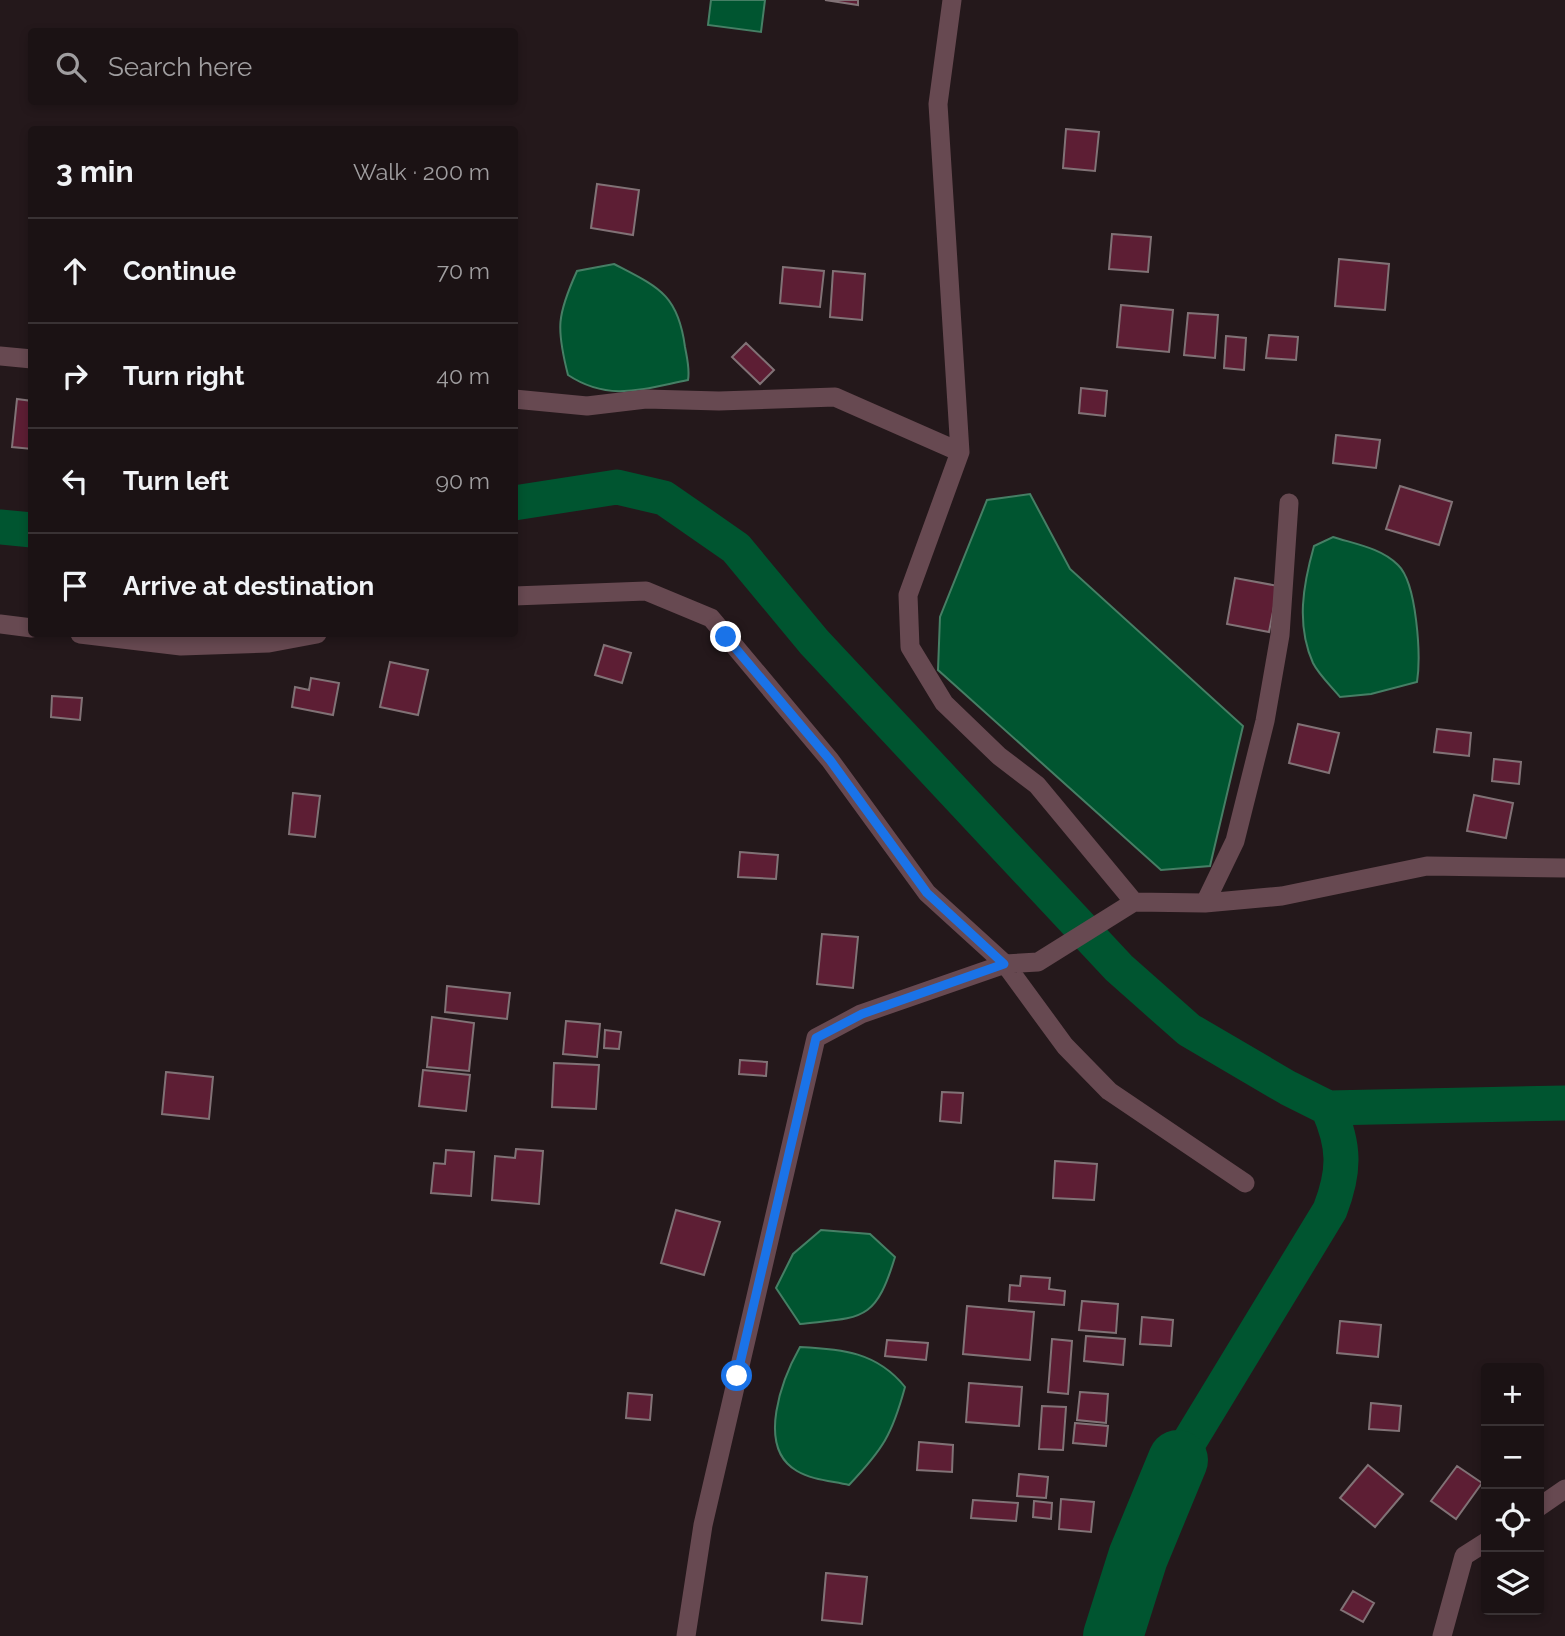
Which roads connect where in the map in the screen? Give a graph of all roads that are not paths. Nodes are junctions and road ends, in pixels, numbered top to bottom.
1 (952, 0) edge
2 (0, 356) edge
3 (28, 359) edge
4 (518, 399) edge
5 (960, 452) junction
6 (1289, 503) dead end
7 (518, 596) edge
8 (0, 624) edge
9 (28, 628) edge
10 (105, 637) edge
11 (301, 637) edge
12 (1565, 868) edge
13 (1134, 902) junction
14 (1205, 903) junction
15 (1004, 964) junction
16 (1245, 1183) dead end
17 (1565, 1489) edge
18 (1544, 1504) edge
19 (1481, 1545) edge
20 (686, 1636) edge
21 (1442, 1636) edge

1 - 5 street
2 - 3 street
4 - 5 street
5 - 13 street
6 - 14 street
7 - 15 street
8 - 9 street
10 - 11 street
12 - 14 street
13 - 14 street
13 - 15 street
15 - 16 street
15 - 20 street
17 - 18 street
19 - 21 street

